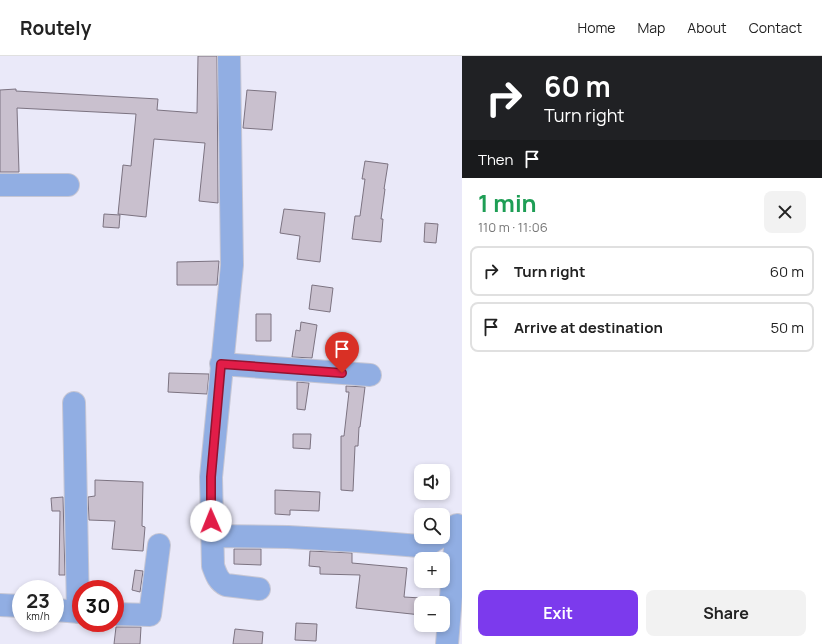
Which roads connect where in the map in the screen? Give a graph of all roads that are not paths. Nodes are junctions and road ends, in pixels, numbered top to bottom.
1 (229, 56) edge
2 (0, 185) edge
3 (68, 185) dead end
4 (221, 364) junction
5 (370, 375) dead end
6 (74, 403) dead end
7 (212, 536) junction
8 (426, 544) edge
9 (450, 544) edge
10 (159, 545) dead end
11 (79, 580) edge
12 (259, 589) dead end
13 (0, 604) edge
14 (12, 605) edge
15 (124, 614) edge
16 (447, 644) edge

1 - 4 street
2 - 3 street
4 - 5 street
4 - 7 street
6 - 11 street
7 - 8 street
7 - 12 street
9 - 16 street
10 - 15 street
13 - 14 street

